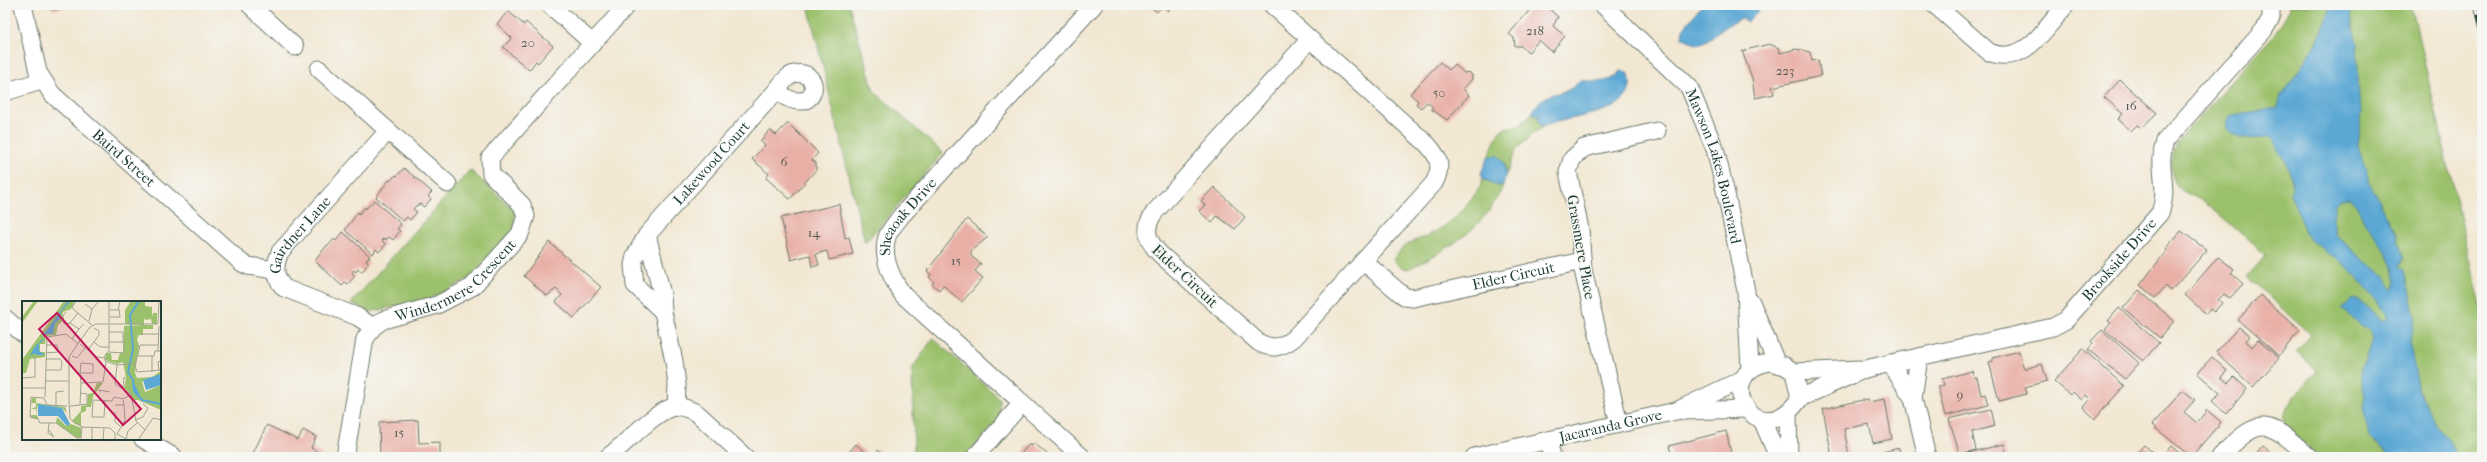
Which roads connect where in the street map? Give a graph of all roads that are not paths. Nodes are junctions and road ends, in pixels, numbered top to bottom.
1 (23, 5) edge
2 (250, 5) edge
3 (550, 5) edge
4 (626, 5) edge
5 (1094, 5) edge
6 (1272, 5) edge
7 (1603, 5) edge
8 (1935, 5) edge
9 (2066, 5) edge
10 (2271, 5) edge
11 (1310, 39) junction
12 (592, 43) junction
13 (295, 47) dead end
14 (319, 69) dead end
15 (41, 81) junction
16 (776, 91) dead end
17 (5, 92) edge
18 (388, 131) junction
19 (1658, 131) dead end
20 (448, 184) dead end
21 (647, 235) junction
22 (1363, 261) junction
23 (1582, 261) junction
24 (275, 270) junction
25 (1746, 291) junction
26 (662, 312) junction
27 (5, 318) edge
28 (373, 327) junction
29 (22, 333) edge
30 (1919, 357) junction
31 (1776, 362) junction
32 (1890, 363) junction
33 (1865, 369) junction
34 (1794, 372) junction
35 (1746, 374) junction
36 (1800, 398) junction
37 (1913, 398) junction
38 (1022, 403) junction
39 (676, 407) junction
40 (1747, 410) junction
41 (1676, 411) junction
42 (1788, 414) junction
43 (1762, 420) junction
44 (1619, 424) junction
45 (145, 440) edge
46 (1548, 440) junction
47 (174, 457) edge
48 (345, 457) edge
49 (608, 457) edge
50 (745, 457) edge
51 (975, 457) edge
52 (1082, 457) edge
53 (1474, 457) edge
54 (1552, 457) edge
55 (1778, 457) edge
56 (1789, 457) edge
57 (1926, 457) edge
58 (2220, 457) edge
59 (2309, 457) edge

1 - 15 street, Baird Street
2 - 13 street
3 - 12 street
4 - 12 street, Windermere Crescent
5 - 38 street, Sheaoak Drive
6 - 11 street, Elder Circuit
7 - 25 street, Mawson Lakes Boulevard
8 - 9 street
10 - 30 street, Brookside Drive
11 - 22 street, Elder Circuit
11 - 22 street, Elder Circuit
12 - 28 street, Windermere Crescent
14 - 18 street
15 - 17 street
15 - 24 street, Baird Street
16 - 21 street, Lakewood Court
18 - 20 street
18 - 24 street, Gairdner Lane
19 - 23 street, Grassmere Place
21 - 26 street
21 - 26 street, Lakewood Court
22 - 23 street, Elder Circuit
23 - 44 street, Grassmere Place
24 - 28 street, Gairdner Lane
25 - 31 street, Mawson Lakes Boulevard
25 - 35 street, Mawson Lakes Boulevard
26 - 39 street
27 - 29 street
28 - 48 street, Windermere Crescent
30 - 32 street, Brookside Drive
30 - 37 street
31 - 34 street
31 - 35 street
32 - 33 street, Brookside Drive
32 - 37 street
33 - 34 street, Brookside Drive
33 - 36 street, Brookside Drive
34 - 36 street
35 - 40 street
35 - 41 street, Jacaranda Grove
36 - 42 street
37 - 57 street
38 - 51 street
38 - 52 street, Sheaoak Drive
39 - 49 street
39 - 50 street
40 - 41 street, Jacaranda Grove
40 - 43 street
41 - 44 street, Jacaranda Grove
42 - 43 street
42 - 56 street
43 - 55 street
44 - 46 street, Jacaranda Grove
45 - 47 street
46 - 53 street, Jacaranda Grove
46 - 54 street
58 - 59 street

